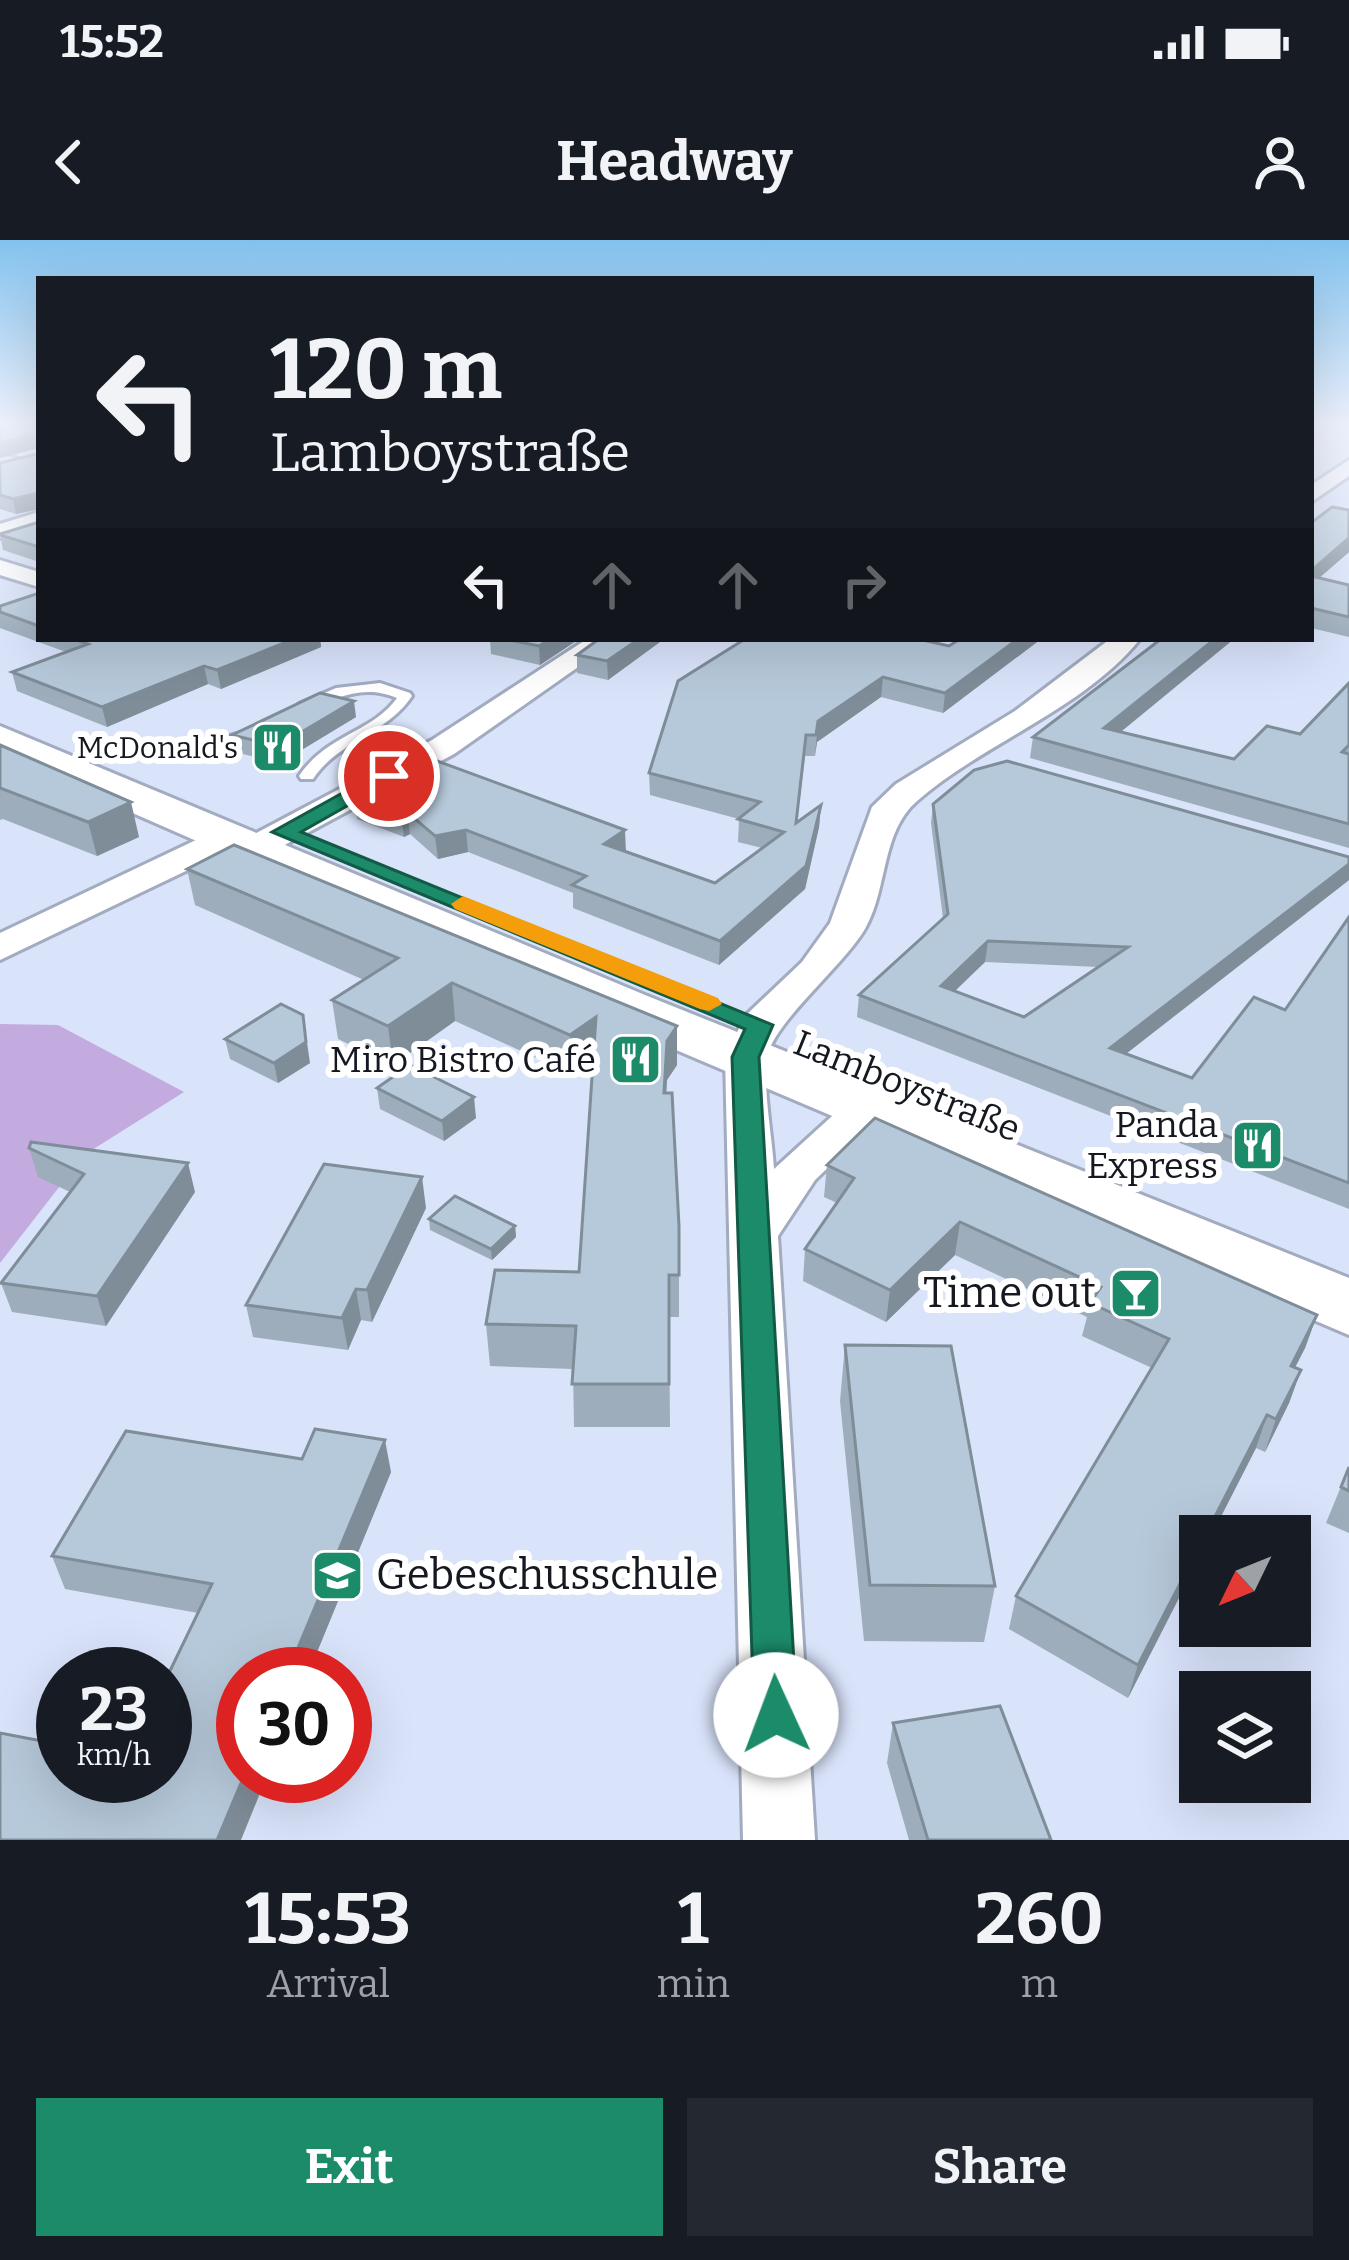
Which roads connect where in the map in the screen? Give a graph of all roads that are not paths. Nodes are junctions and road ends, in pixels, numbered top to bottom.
1 (33, 521) edge
2 (0, 531) edge
3 (0, 567) edge
4 (36, 579) edge
5 (600, 642) edge
6 (1123, 642) edge
7 (295, 712) edge
8 (0, 715) edge
9 (278, 722) edge
10 (0, 739) edge
11 (178, 752) dead end
12 (965, 754) junction
13 (1011, 767) edge
14 (307, 776) dead end
15 (256, 839) junction
16 (0, 948) edge
17 (753, 1041) junction
18 (869, 1107) junction
19 (750, 1240) junction
20 (1349, 1264) edge
21 (1349, 1308) edge
22 (778, 1840) edge

1 - 2 street
3 - 4 street
5 - 15 street
6 - 12 street
7 - 14 lane
8 - 15 main road, Lamboystraße
9 - 11 lane
10 - 15 main road, Lamboystraße
12 - 13 street
12 - 17 street
15 - 16 street
15 - 17 main road, Lamboystraße
17 - 18 main road, Lamboystraße
17 - 19 street
17 - 20 main road, Lamboystraße
18 - 19 street
18 - 21 main road, Lamboystraße
19 - 22 street

